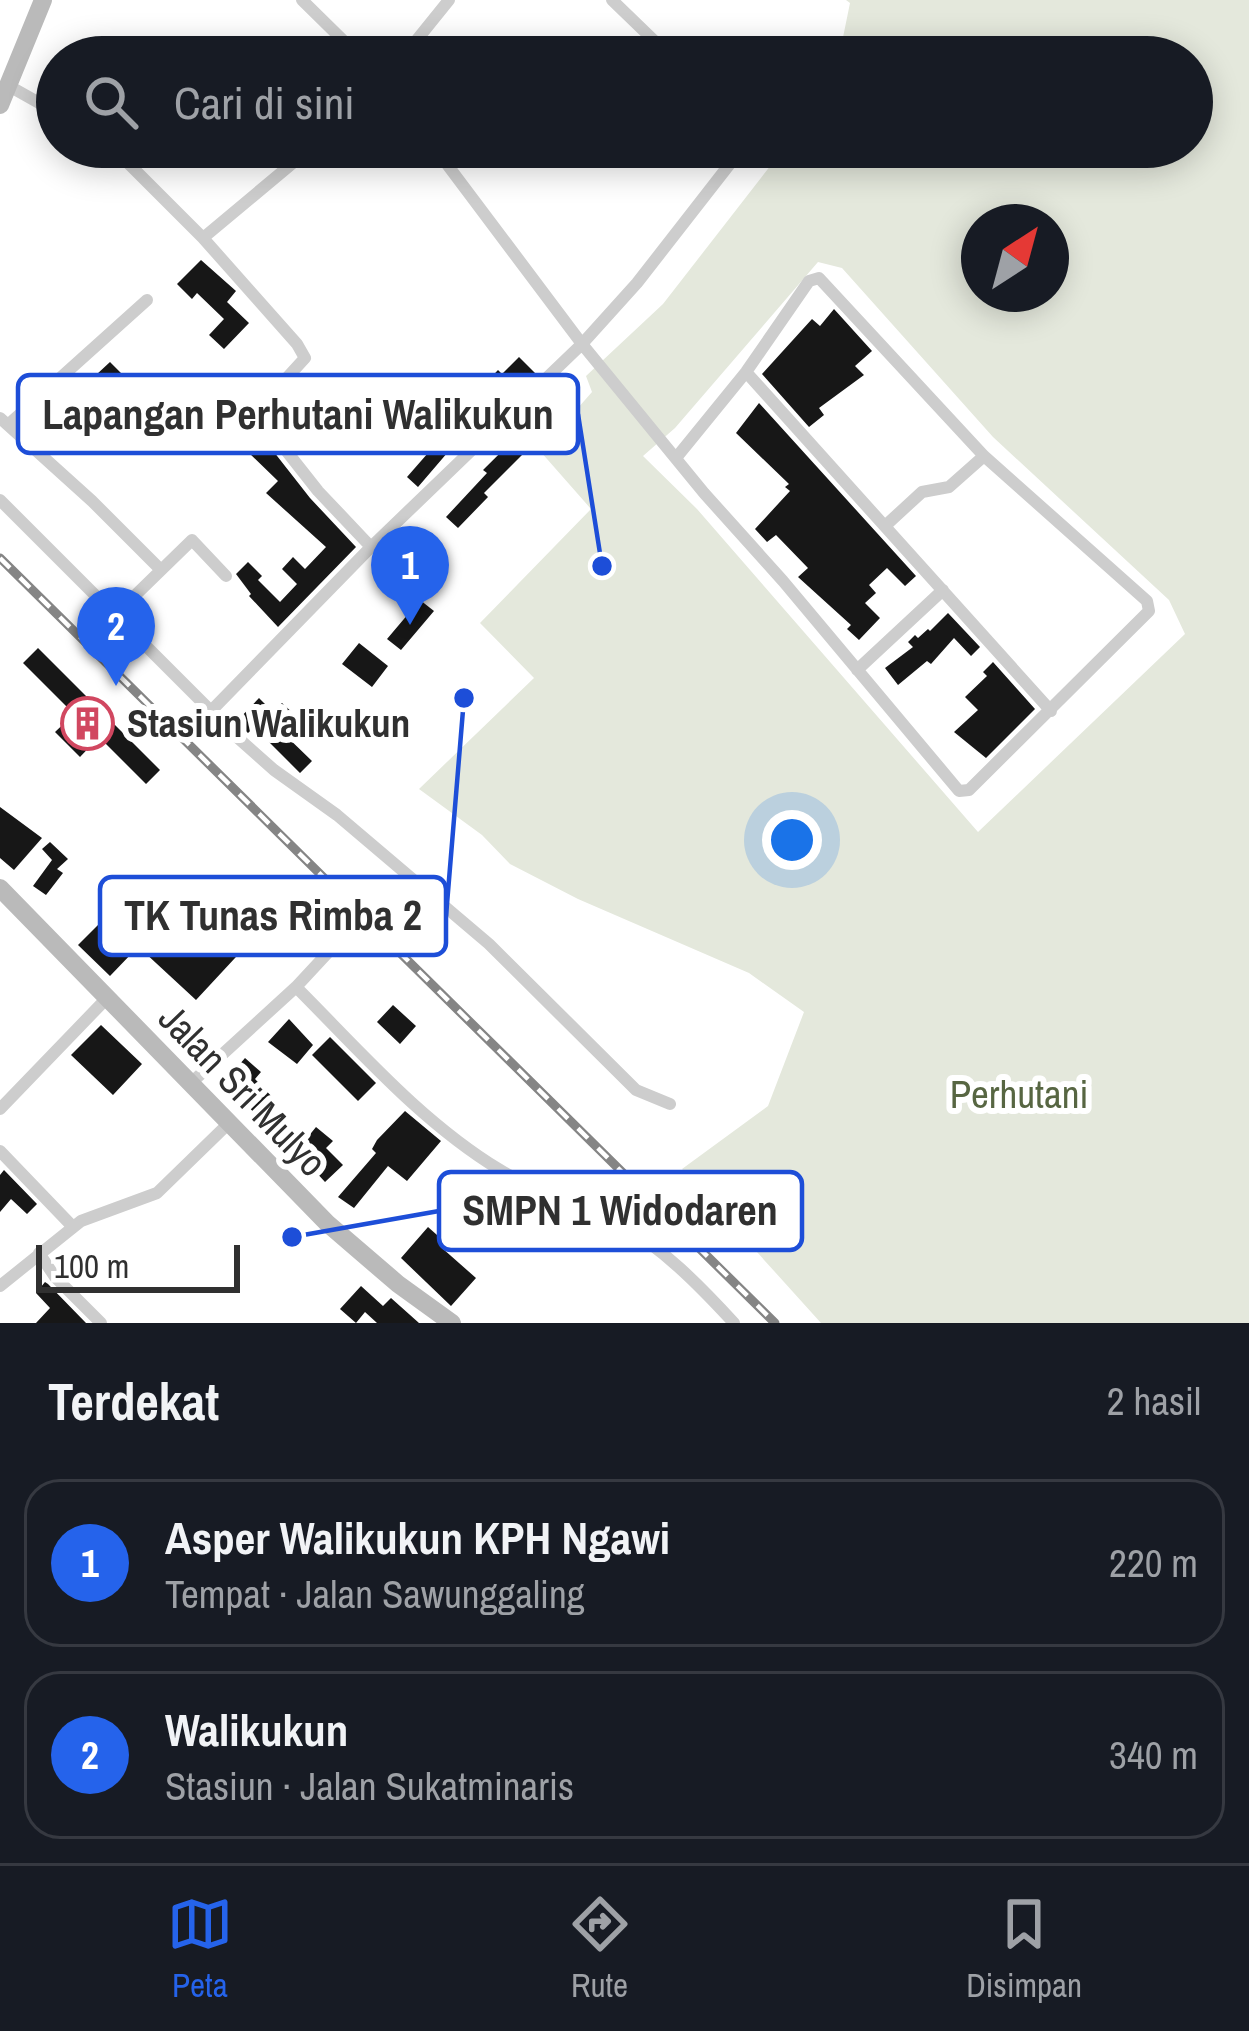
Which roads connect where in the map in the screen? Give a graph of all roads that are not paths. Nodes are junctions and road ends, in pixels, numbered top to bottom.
1 (43, 0) edge
2 (302, 0) edge
3 (449, 0) edge
4 (612, 0) edge
5 (339, 36) edge
6 (420, 36) edge
7 (649, 36) edge
8 (9, 86) junction
9 (36, 101) edge
10 (0, 105) edge
11 (133, 168) edge
12 (287, 168) edge
13 (450, 168) edge
14 (727, 168) edge
15 (203, 238) junction
16 (147, 300) dead end
17 (582, 344) junction
18 (746, 372) junction
19 (5, 421) edge
20 (984, 456) junction
21 (676, 458) junction
22 (0, 500) edge
23 (885, 526) junction
24 (371, 547) junction
25 (161, 570) junction
26 (226, 576) dead end
27 (943, 590) junction
28 (116, 614) junction
29 (857, 670) junction
30 (211, 711) junction
31 (1051, 711) junction
32 (0, 888) edge
33 (335, 945) dead end
34 (296, 987) junction
35 (107, 998) junction
36 (191, 1082) junction
37 (670, 1104) dead end
38 (0, 1109) edge
39 (230, 1123) junction
40 (0, 1150) edge
41 (73, 1227) junction
42 (39, 1252) junction
43 (0, 1286) edge
44 (101, 1323) edge
45 (452, 1323) edge
46 (734, 1323) edge

1 - 8 main road
2 - 5 street
3 - 6 street
4 - 7 street
8 - 9 street
8 - 10 main road
11 - 15 street
12 - 15 street
13 - 17 street
14 - 17 street
15 - 24 street
16 - 19 street
17 - 21 street
17 - 24 street
18 - 20 street
18 - 21 street
18 - 23 street
19 - 25 street
20 - 23 street
20 - 31 street
21 - 29 street
22 - 28 street
23 - 27 street
24 - 30 street
25 - 26 street
25 - 28 street
27 - 29 street
27 - 31 street
28 - 30 street
29 - 31 street
30 - 37 street
32 - 35 main road, Jalan Sri Mulyo
33 - 34 street
34 - 36 street
34 - 46 street
35 - 36 main road, Jalan Sri Mulyo
35 - 38 street
36 - 39 main road, Jalan Sri Mulyo
39 - 41 street
39 - 45 main road, Jalan Sri Mulyo
40 - 41 street
41 - 42 street
42 - 43 street
42 - 44 street

